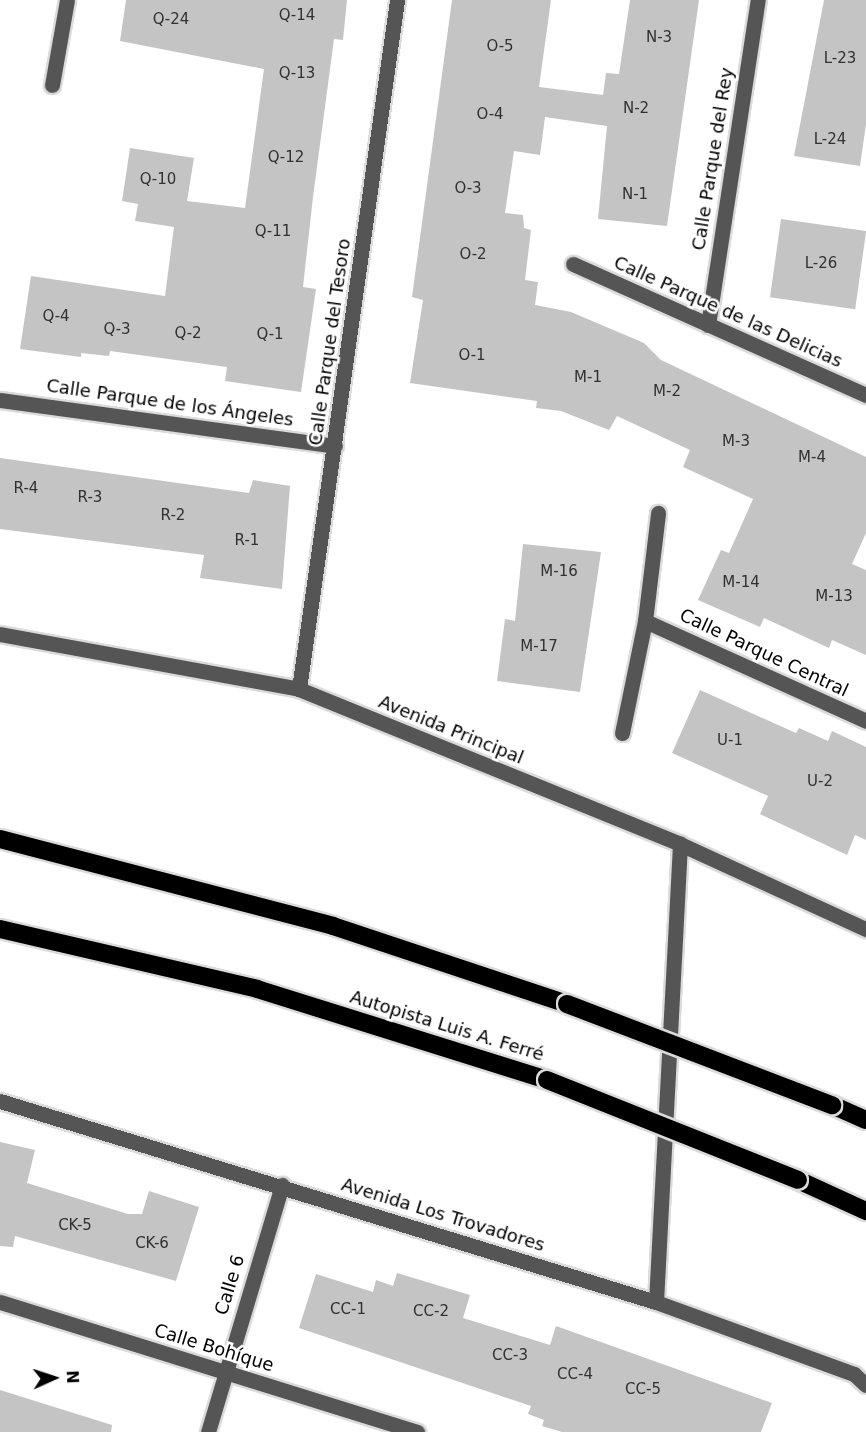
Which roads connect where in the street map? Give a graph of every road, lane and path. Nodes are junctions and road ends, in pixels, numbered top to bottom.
1 (68, 0) edge
2 (398, 0) edge
3 (758, 0) edge
4 (52, 85) dead end
5 (573, 264) dead end
6 (708, 325) junction
7 (866, 395) edge
8 (0, 400) edge
9 (335, 446) junction
10 (658, 513) dead end
11 (645, 621) junction
12 (0, 634) edge
13 (299, 689) junction
14 (866, 721) edge
15 (622, 733) dead end
16 (0, 839) edge
17 (680, 844) junction
18 (0, 929) edge
19 (866, 929) edge
20 (0, 1101) edge
21 (866, 1120) edge
22 (282, 1185) junction
23 (866, 1211) edge
24 (0, 1302) edge
25 (656, 1302) junction
26 (224, 1372) junction
27 (866, 1385) edge
28 (208, 1432) edge
29 (417, 1432) edge

1 - 4 street
2 - 9 street, Calle Parque del Tesoro
3 - 6 street, Calle Parque del Rey
5 - 6 street, Calle Parque de las Delicias
6 - 7 street, Calle Parque de las Delicias
8 - 9 street, Calle Parque de los Ángeles
9 - 13 street, Calle Parque del Tesoro
10 - 11 street
11 - 14 street, Calle Parque Central
11 - 15 street
12 - 13 street, Avenida Principal
13 - 17 street, Avenida Principal
16 - 21 highway, bridge
17 - 19 street, Avenida Principal
17 - 25 street
18 - 23 highway, Autopista Luis A. Ferré, bridge
20 - 22 street, Avenida Los Trovadores
22 - 25 street, Avenida Los Trovadores
22 - 26 street, Calle 6
24 - 26 street, Calle Bohíque
25 - 27 street, Avenida Los Trovadores
26 - 28 street, Calle 6
26 - 29 street, Calle Bohíque

